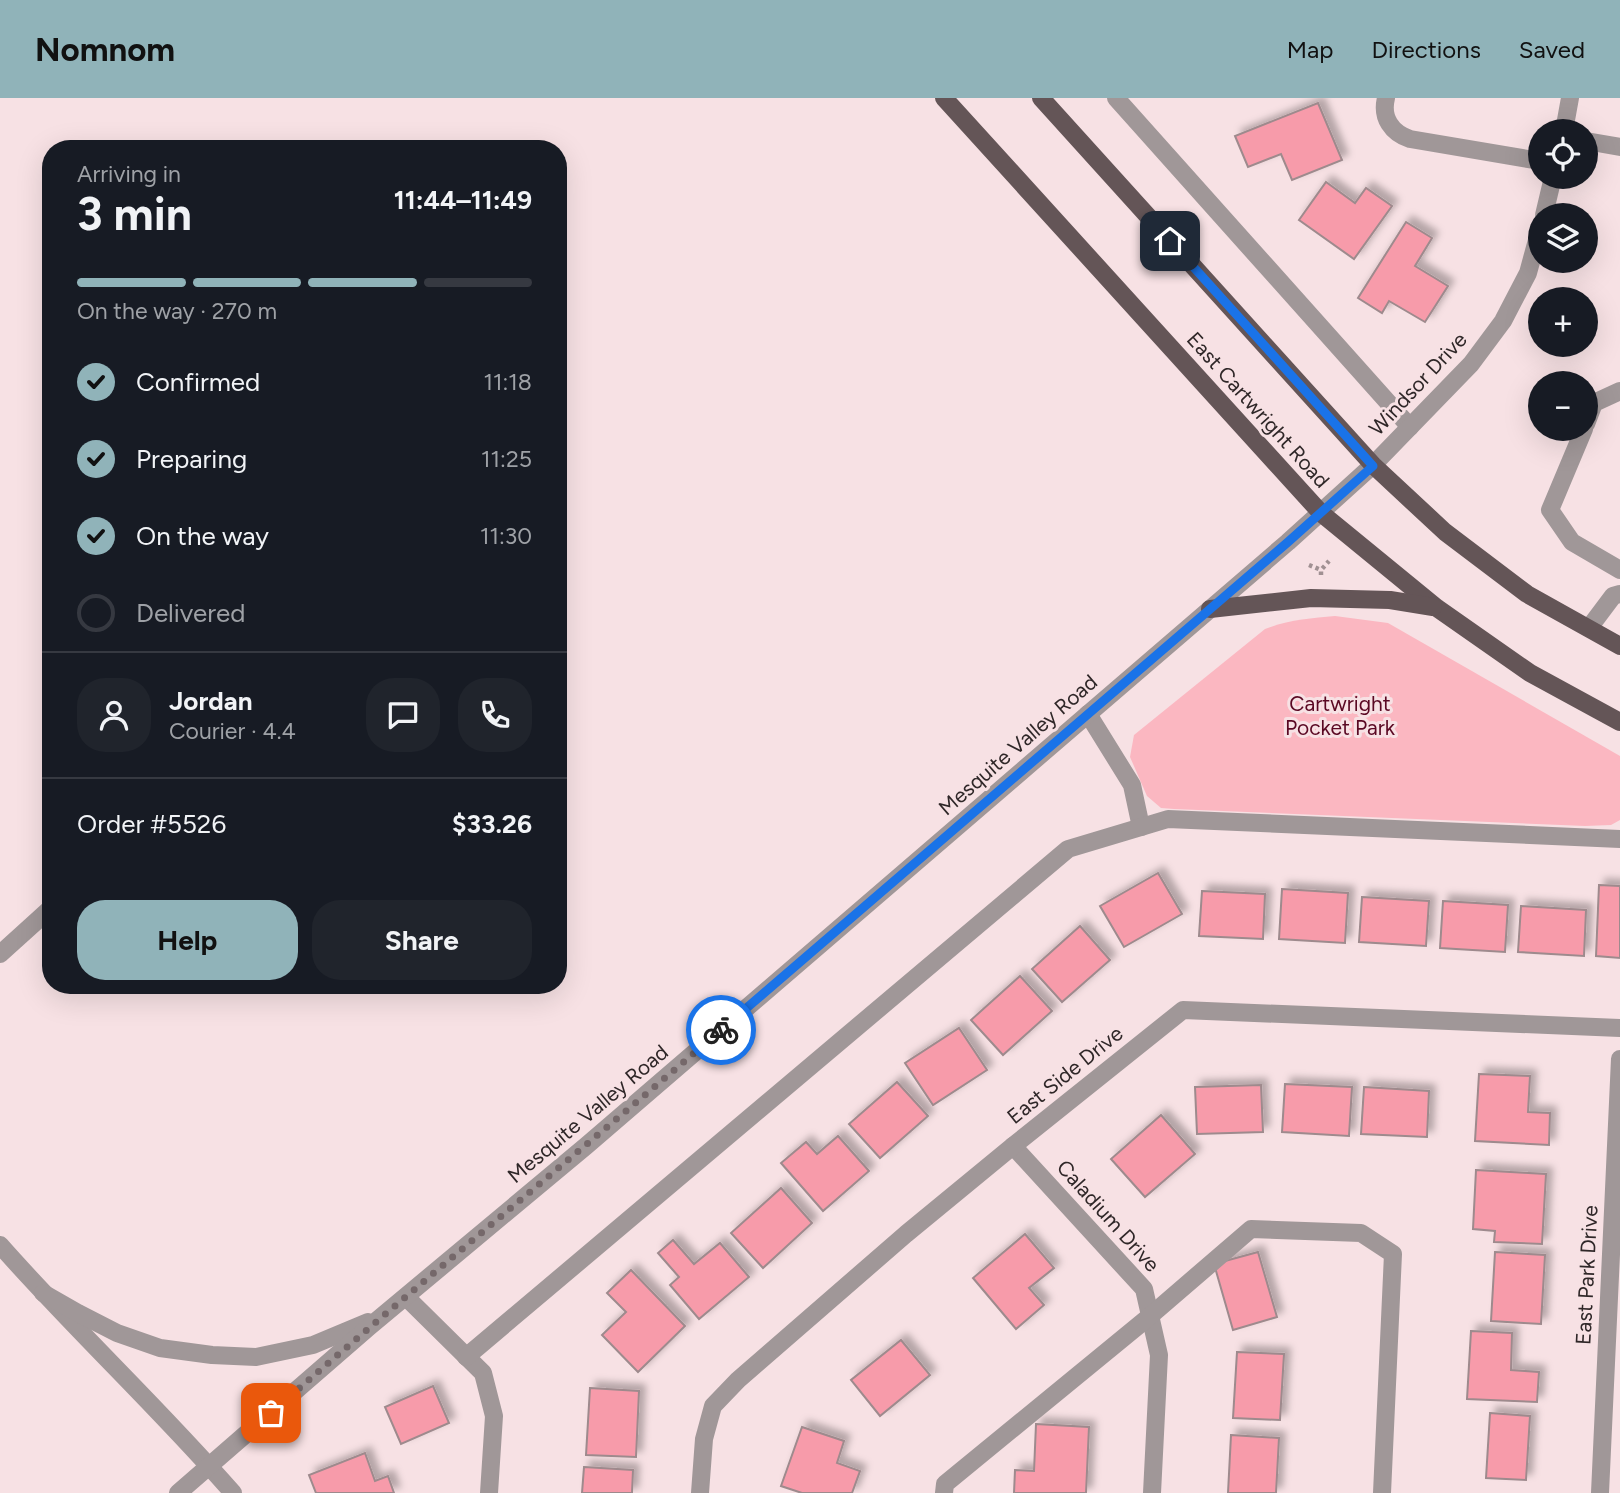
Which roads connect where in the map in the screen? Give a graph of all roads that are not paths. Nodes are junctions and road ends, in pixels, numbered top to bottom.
1 (944, 98) edge
2 (1041, 98) edge
3 (1116, 98) edge
4 (1386, 98) edge
5 (1565, 99) edge
6 (1564, 119) edge
7 (1598, 143) edge
8 (1620, 147) edge
9 (1528, 159) edge
10 (1528, 273) edge
11 (1620, 391) edge
12 (1598, 401) edge
13 (1410, 427) junction
14 (1579, 441) edge
15 (1373, 466) junction
16 (1321, 513) junction
17 (1620, 570) edge
18 (1620, 594) edge
19 (1437, 608) junction
20 (1210, 609) junction
21 (1589, 628) junction
22 (1620, 646) edge
23 (1088, 714) junction
24 (1620, 722) edge
25 (1141, 827) junction
26 (1620, 839) edge
27 (42, 916) edge
28 (0, 954) edge
29 (1620, 1028) edge
30 (1620, 1059) edge
31 (1013, 1146) junction
32 (0, 1245) edge
33 (43, 1293) junction
34 (406, 1297) junction
35 (384, 1315) junction
36 (1150, 1316) junction
37 (466, 1357) junction
38 (210, 1466) junction
39 (178, 1493) edge
40 (233, 1493) edge
41 (489, 1493) edge
42 (700, 1493) edge
43 (944, 1493) edge
44 (1152, 1493) edge
45 (1381, 1493) edge
46 (1600, 1493) edge

1 - 16 main road, East Cartwright Road
2 - 15 main road
3 - 13 street
4 - 9 street
5 - 6 street
7 - 8 street
10 - 13 street, Windsor Drive
11 - 12 street
13 - 15 street, Windsor Drive
14 - 17 street
15 - 16 street, Windsor Drive
15 - 21 main road
16 - 19 main road, East Cartwright Road
16 - 20 street, Mesquite Valley Road
18 - 21 street
19 - 20 main road
19 - 24 main road, East Cartwright Road
20 - 23 street, Mesquite Valley Road
21 - 22 main road
23 - 25 street
23 - 34 street, Mesquite Valley Road
25 - 26 street
25 - 37 street
27 - 28 street
29 - 31 street, East Side Drive
30 - 46 street, East Park Drive
31 - 36 street, Caladium Drive
31 - 42 street, East Side Drive
32 - 33 street
33 - 35 street
33 - 38 street
34 - 35 street, Mesquite Valley Road
34 - 37 street
35 - 38 street, Mesquite Valley Road
36 - 43 street
36 - 44 street, Caladium Drive
36 - 45 street
37 - 41 street
38 - 39 street, Mesquite Valley Road
38 - 40 street

